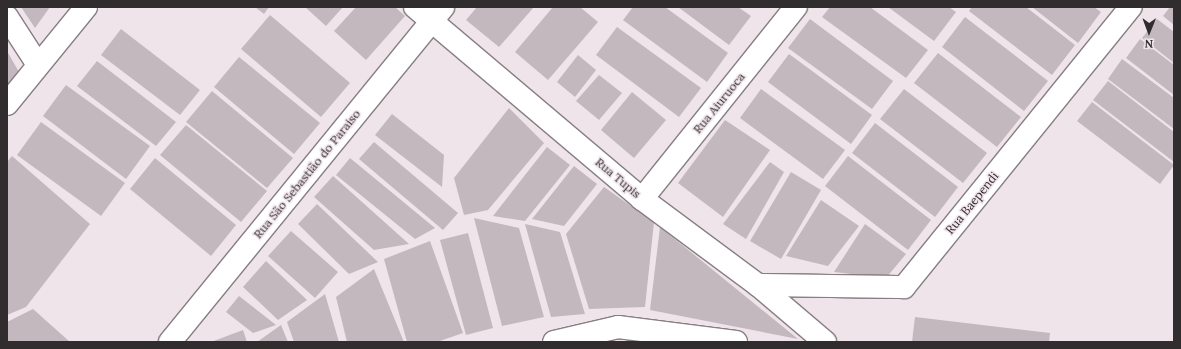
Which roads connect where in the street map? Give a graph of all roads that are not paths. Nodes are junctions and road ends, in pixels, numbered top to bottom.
1 (86, 7) edge
2 (796, 7) edge
3 (1131, 7) edge
4 (430, 12) edge
5 (7, 17) edge
6 (38, 65) junction
7 (7, 104) edge
8 (642, 199) junction
9 (758, 285) junction
10 (685, 338) edge
11 (170, 342) edge
12 (554, 342) edge
13 (736, 342) edge
14 (825, 342) edge

1 - 6 street
2 - 8 street, Rua Aiuruoca
3 - 9 street, Rua Baependi
4 - 8 street, Rua Tupis
4 - 11 street, Rua São Sebastião do Paraiso
5 - 6 street
6 - 7 street
8 - 9 street, Rua Tupis
9 - 14 street, Rua Tupis
10 - 12 street
10 - 13 street

